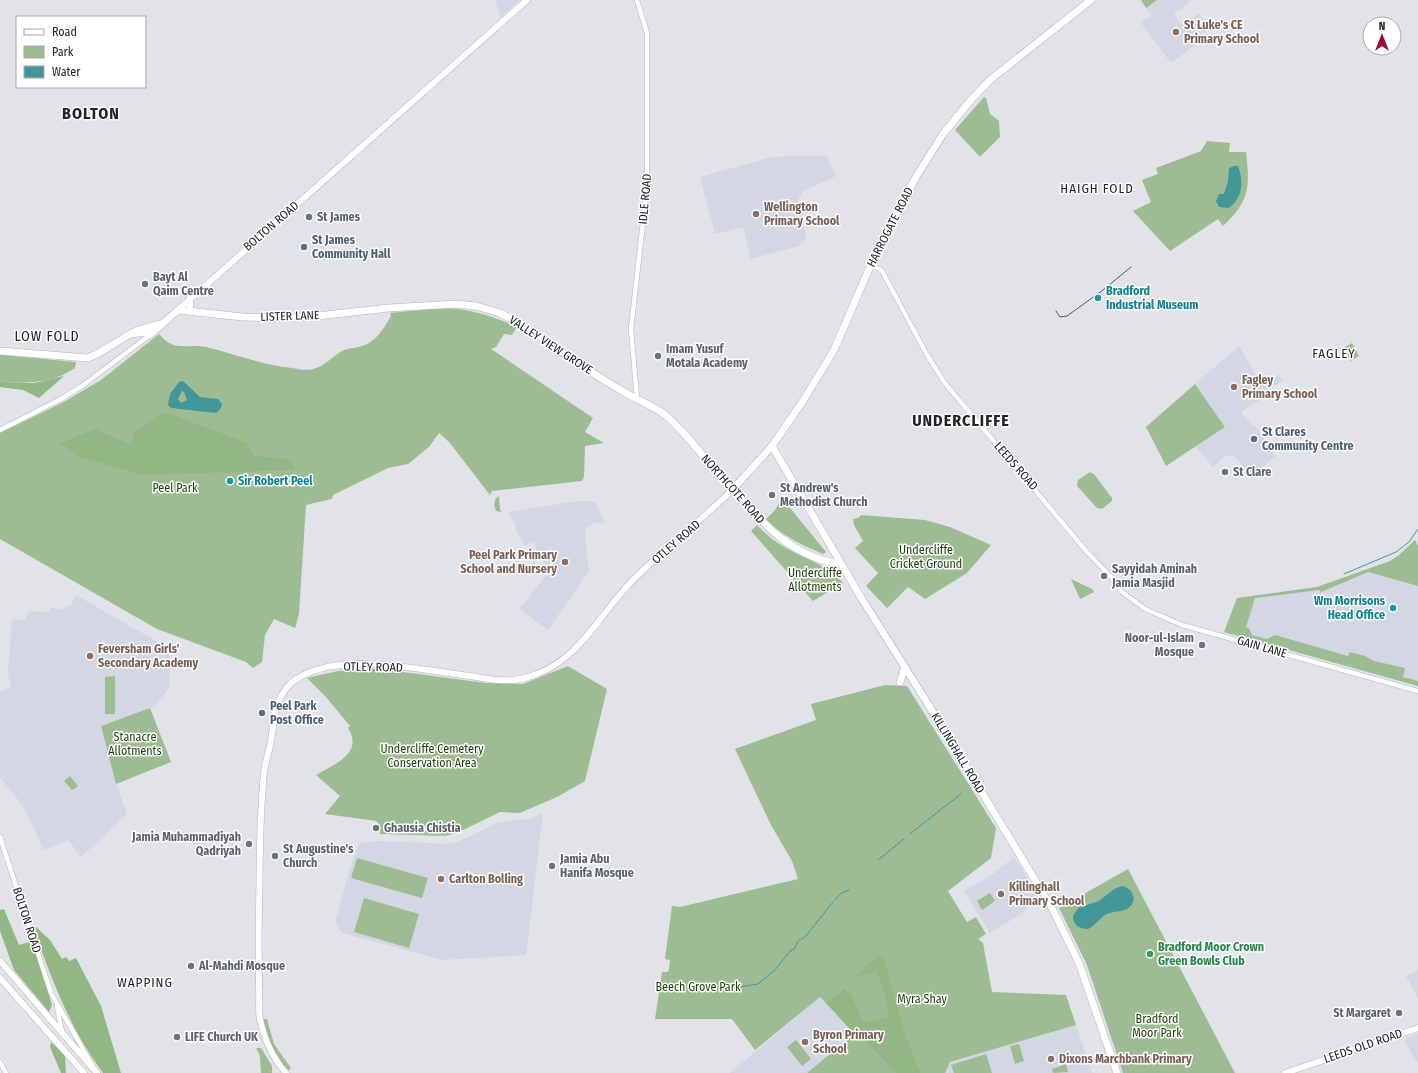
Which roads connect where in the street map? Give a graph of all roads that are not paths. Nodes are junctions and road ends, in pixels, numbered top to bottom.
1 (526, 0) edge
2 (637, 0) edge
3 (1091, 0) edge
4 (871, 264) junction
5 (190, 298) junction
6 (389, 308) joint
7 (178, 310) junction
8 (192, 312) junction
9 (165, 322) junction
10 (131, 334) junction
11 (150, 335) junction
12 (0, 350) edge
13 (637, 398) junction
14 (0, 430) edge
15 (772, 446) junction
16 (733, 489) junction
17 (840, 564) junction
18 (1117, 583) joint
19 (905, 667) junction
20 (900, 682) dead end
21 (1418, 691) edge
22 (0, 837) edge
23 (0, 960) edge
24 (0, 978) edge
25 (56, 1001) junction
26 (1418, 1028) edge
27 (63, 1035) junction
28 (68, 1053) junction
29 (0, 1063) edge
30 (285, 1072) edge
31 (6, 1073) edge
32 (84, 1073) edge
33 (97, 1073) edge
34 (1117, 1073) edge
35 (1285, 1073) edge

1 - 5 main road, BOLTON ROAD
2 - 13 street, IDLE ROAD
3 - 4 highway, HARROGATE ROAD
4 - 15 highway, HARROGATE ROAD
4 - 18 street, LEEDS ROAD
5 - 7 main road, BOLTON ROAD
5 - 8 main road
6 - 8 highway, LISTER LANE
6 - 13 highway, VALLEY VIEW GROVE
7 - 8 highway, LISTER LANE
7 - 9 highway, BOLTON ROAD
8 - 9 highway, LISTER LANE
9 - 10 highway
9 - 11 highway, BOLTON ROAD
10 - 11 highway
10 - 12 highway
11 - 14 street, BOLTON ROAD
13 - 16 highway, NORTHCOTE ROAD
15 - 16 highway, HARROGATE ROAD
15 - 17 highway, KILLINGHALL ROAD
16 - 17 highway, NORTHCOTE ROAD
16 - 30 main road, OTLEY ROAD
17 - 19 highway, KILLINGHALL ROAD
18 - 21 street, GAIN LANE
19 - 20 highway
19 - 34 highway, KILLINGHALL ROAD
22 - 25 street, BOLTON ROAD
23 - 27 main road
24 - 28 main road
25 - 27 street, BOLTON ROAD
25 - 33 street, BOLTON ROAD
26 - 35 main road, LEEDS OLD ROAD
27 - 28 main road
27 - 33 main road
28 - 32 main road
29 - 31 street

